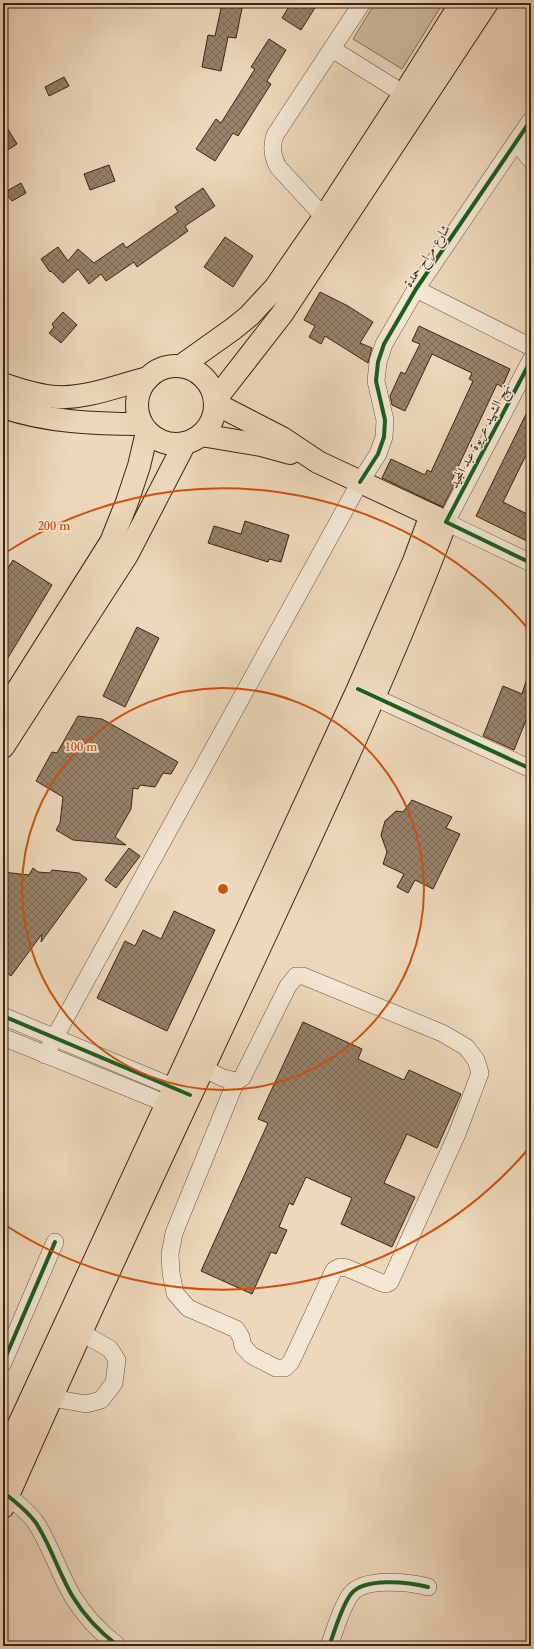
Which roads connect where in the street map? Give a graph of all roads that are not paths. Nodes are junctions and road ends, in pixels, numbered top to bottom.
1 (362, 3) edge
2 (461, 3) edge
3 (487, 3) edge
4 (332, 49) junction
5 (404, 94) junction
6 (531, 120) edge
7 (516, 142) junction
8 (531, 160) edge
9 (324, 217) junction
10 (416, 289) junction
11 (531, 347) edge
12 (531, 360) edge
13 (181, 366) junction
14 (148, 378) junction
15 (3, 384) edge
16 (215, 402) junction
17 (3, 407) edge
18 (144, 428) junction
19 (193, 439) junction
20 (318, 462) junction
21 (360, 482) junction
22 (439, 518) junction
23 (531, 562) edge
24 (366, 693) junction
25 (3, 713) edge
26 (3, 747) edge
27 (531, 769) edge
28 (282, 876) junction
29 (3, 1016) edge
30 (3, 1037) edge
31 (54, 1038) junction
32 (45, 1055) junction
33 (203, 1068) junction
34 (236, 1081) junction
35 (179, 1099) junction
36 (55, 1242) dead end
37 (82, 1333) junction
38 (3, 1363) edge
39 (42, 1405) junction
40 (3, 1460) edge
41 (5, 1501) edge
42 (428, 1587) dead end
43 (118, 1646) edge
44 (329, 1646) edge

1 - 4 street
2 - 5 main road
3 - 16 main road
4 - 5 street
4 - 9 street
5 - 9 main road
6 - 7 street, شارع مراح حمدة
7 - 8 street
7 - 10 street, شارع مراح حمدة
9 - 13 main road
10 - 11 street
10 - 21 street, شارع مراح حمدة
12 - 22 street, نهج الشهيد عريوة عبد المجيد
13 - 14 main road
13 - 16 main road
14 - 15 main road
14 - 18 main road
16 - 19 main road
16 - 20 main road
17 - 18 main road
18 - 19 main road
18 - 25 main road
19 - 20 main road
19 - 26 main road
20 - 21 main road
21 - 22 main road
21 - 31 street, شارع مراح حمدة
22 - 23 street
22 - 24 main road
24 - 27 street
24 - 28 main road
28 - 33 main road
28 - 35 main road
29 - 31 street
30 - 32 street
31 - 32 street, شارع مراح حمدة
31 - 35 street
32 - 35 street
33 - 34 street
33 - 35 main road
34 - 34 street
35 - 37 main road
35 - 39 main road
36 - 38 street
37 - 39 main road
37 - 39 street
39 - 40 main road
39 - 41 main road
41 - 43 street
42 - 44 street

